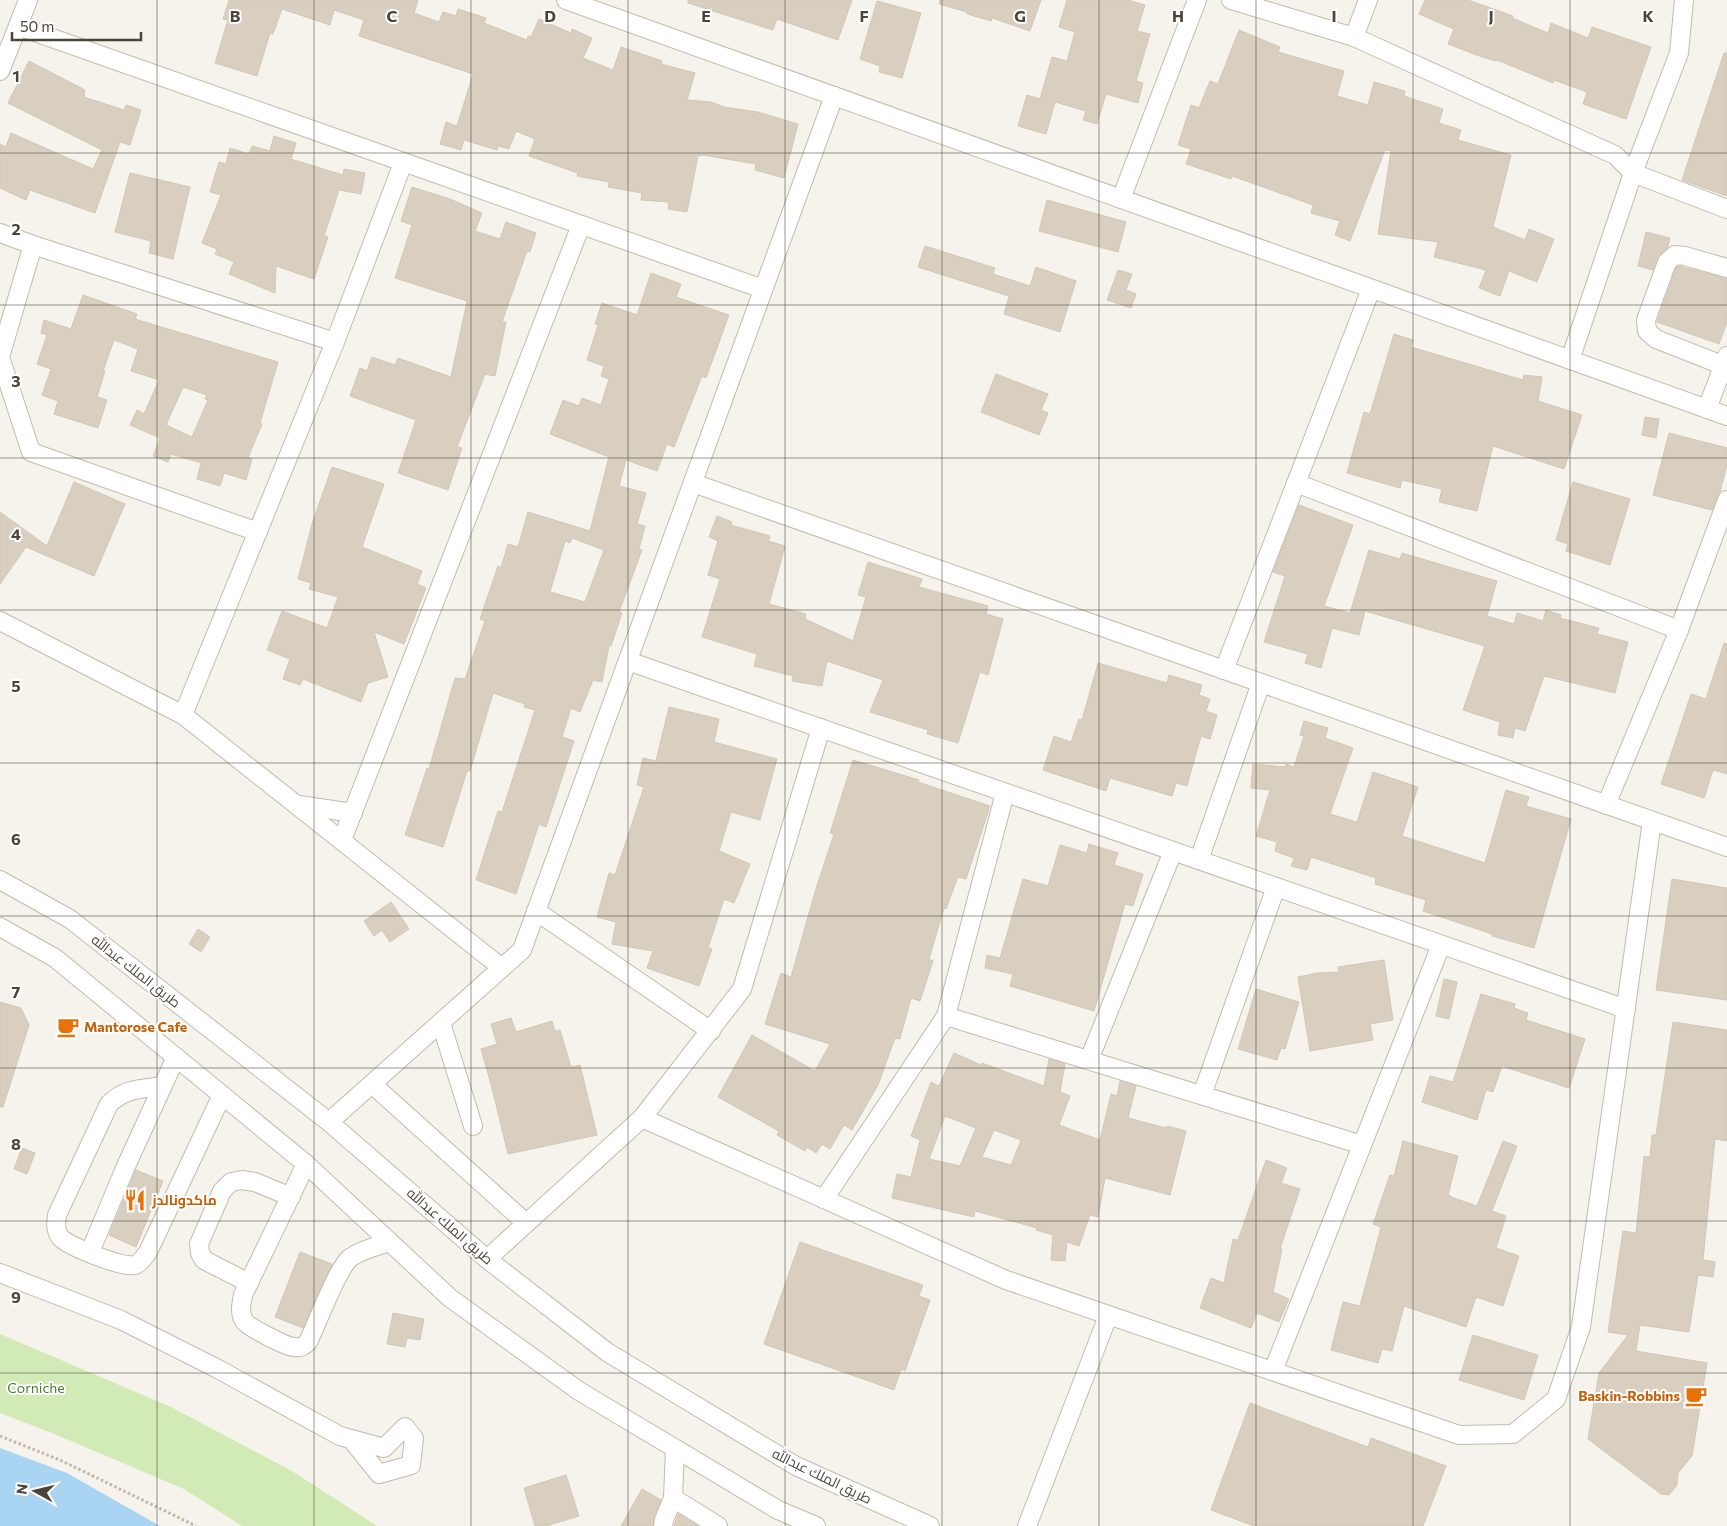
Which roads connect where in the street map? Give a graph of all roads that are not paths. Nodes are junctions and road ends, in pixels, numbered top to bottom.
1 (28, 0) edge
2 (566, 0) edge
3 (1197, 0) edge
4 (1231, 0) edge
5 (1368, 0) edge
6 (1684, 0) edge
7 (18, 26) junction
8 (1354, 36) junction
9 (0, 71) edge
10 (834, 96) junction
11 (403, 163) junction
12 (1633, 173) junction
13 (1121, 199) junction
14 (1727, 209) edge
15 (581, 225) junction
16 (0, 233) edge
17 (33, 245) junction
18 (1727, 268) edge
19 (764, 289) junction
20 (1371, 289) junction
21 (335, 342) junction
22 (1570, 360) junction
23 (1726, 363) edge
24 (1707, 409) junction
25 (1727, 416) edge
26 (692, 483) junction
27 (1296, 483) junction
28 (1727, 500) edge
29 (258, 532) junction
30 (0, 621) edge
31 (1679, 630) junction
32 (628, 661) junction
33 (1224, 670) junction
34 (1261, 683) junction
35 (183, 715) junction
36 (821, 728) junction
37 (1005, 792) junction
38 (297, 805) junction
39 (1606, 805) junction
40 (353, 813) junction
41 (1652, 821) junction
42 (342, 840) junction
43 (1727, 847) edge
44 (1173, 851) junction
45 (1199, 860) junction
46 (0, 880) edge
47 (1276, 887) junction
48 (536, 911) junction
49 (0, 927) edge
50 (1441, 945) junction
51 (502, 968) junction
52 (1626, 1009) junction
53 (946, 1016) junction
54 (441, 1023) junction
55 (711, 1031) junction
56 (176, 1057) junction
57 (1088, 1060) junction
58 (372, 1084) junction
59 (162, 1086) junction
60 (222, 1095) junction
61 (1202, 1095) junction
62 (642, 1118) junction
63 (329, 1122) junction
64 (473, 1126) dead end
65 (1362, 1145) junction
66 (306, 1164) junction
67 (291, 1197) junction
68 (824, 1199) junction
69 (526, 1223) junction
70 (390, 1242) junction
71 (90, 1252) junction
72 (487, 1259) junction
73 (0, 1274) edge
74 (249, 1283) junction
75 (1108, 1316) junction
76 (1273, 1371) junction
77 (351, 1439) dead end
78 (675, 1449) junction
79 (673, 1498) junction
80 (810, 1523) edge
81 (663, 1526) edge
82 (718, 1526) edge
83 (782, 1526) edge
84 (930, 1526) edge
85 (1027, 1526) edge

1 - 7 street
2 - 10 street
3 - 13 street
4 - 8 street
5 - 8 street
6 - 12 street
7 - 9 street
7 - 11 street
8 - 12 street
10 - 13 street
10 - 19 street
11 - 15 street
11 - 21 street
12 - 14 street
12 - 22 street
13 - 20 street
15 - 19 street
15 - 40 street
16 - 17 street
17 - 21 street
17 - 29 street
18 - 23 street
19 - 26 street
20 - 22 street
20 - 27 street
21 - 29 street
22 - 24 street
23 - 24 street
24 - 25 street
26 - 32 street
26 - 33 street
27 - 31 street
27 - 33 street
28 - 31 street
29 - 35 street
30 - 35 street
31 - 39 street
32 - 36 street
32 - 48 street
33 - 34 street
34 - 39 street
34 - 45 street
35 - 38 street
36 - 37 street
36 - 55 street
37 - 44 street
37 - 53 street
38 - 40 street
38 - 42 street
39 - 41 street
40 - 42 street
41 - 43 street
41 - 52 street
42 - 51 street
44 - 45 street
44 - 57 street
45 - 47 street
46 - 63 street, طريق الملك عبدالله
47 - 50 street
47 - 61 street
48 - 51 street
48 - 55 street
49 - 56 street
50 - 52 street
50 - 65 street
51 - 54 street
52 - 76 street
53 - 57 street
53 - 68 street
54 - 58 street
54 - 64 street
55 - 62 street
56 - 59 street
56 - 60 street
57 - 61 street
58 - 63 street
58 - 69 street
59 - 71 street
59 - 71 street
60 - 66 street
60 - 71 street
61 - 65 street
62 - 68 street
62 - 69 street
63 - 72 street, طريق الملك عبدالله
65 - 76 street
66 - 67 street
66 - 70 street
67 - 74 street
67 - 74 street
68 - 75 street
69 - 72 street
70 - 74 street
70 - 78 street
72 - 84 street, طريق الملك عبدالله
73 - 77 street
75 - 76 street
75 - 85 street
78 - 79 street
78 - 80 street
79 - 81 street
79 - 82 street
80 - 83 street

